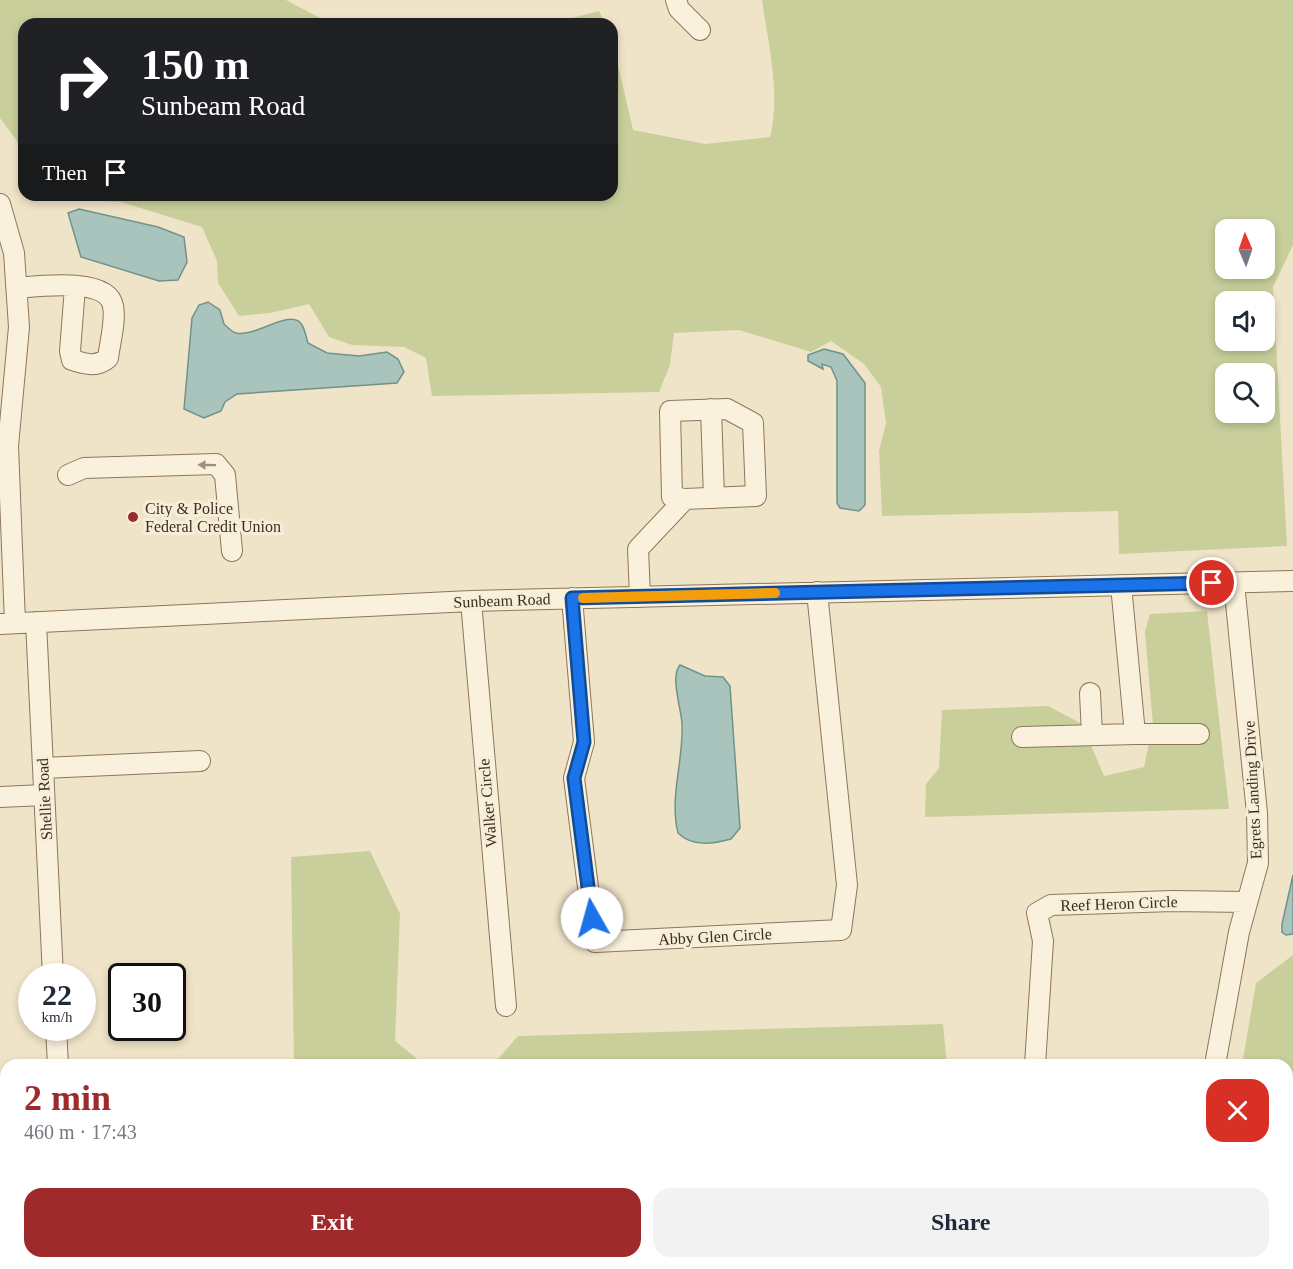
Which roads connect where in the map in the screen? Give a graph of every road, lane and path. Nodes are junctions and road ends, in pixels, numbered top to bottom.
1 (676, 0) edge
2 (700, 30) dead end
3 (0, 204) edge
4 (75, 287) dead end
5 (17, 288) junction
6 (9, 356) edge
7 (711, 409) junction
8 (68, 475) dead end
9 (714, 498) junction
10 (685, 499) junction
11 (232, 551) dead end
12 (1293, 581) edge
13 (1234, 583) junction
14 (1121, 585) junction
15 (817, 592) junction
16 (640, 597) junction
17 (572, 598) junction
18 (471, 601) junction
19 (36, 621) junction
20 (8, 623) edge
21 (1090, 693) dead end
22 (1134, 734) junction
23 (1199, 734) dead end
24 (1092, 735) junction
25 (1022, 737) dead end
26 (200, 761) dead end
27 (43, 768) junction
28 (44, 795) junction
29 (0, 797) edge
30 (1247, 902) junction
31 (53, 963) edge
32 (506, 1006) dead end
33 (57, 1041) edge
34 (58, 1059) edge
35 (1035, 1059) edge
36 (1216, 1059) edge

1 - 2 street
3 - 5 street
4 - 5 street
5 - 6 street
6 - 20 street
7 - 9 street
7 - 9 street
7 - 10 street
11 -> 8 street
9 - 10 street
10 - 16 street
12 - 13 street, Sunbeam Road
13 - 14 street, Sunbeam Road
13 - 30 street, Egrets Landing Drive
14 - 15 street, Sunbeam Road
14 - 22 street
15 - 16 street, Sunbeam Road
15 - 17 street, Abby Glen Circle
16 - 17 street, Sunbeam Road
17 - 18 street, Sunbeam Road
18 - 19 street, Sunbeam Road
18 - 32 street, Walker Circle
19 - 20 street, Sunbeam Road
19 - 27 street, Shellie Road
21 - 24 street
22 - 23 street
22 - 24 street
24 - 25 street
26 - 27 street
27 - 28 street, Shellie Road
28 - 29 street
28 - 31 street, Shellie Road
30 - 35 street, Reef Heron Circle
30 - 36 street, Egrets Landing Drive
33 - 34 street

